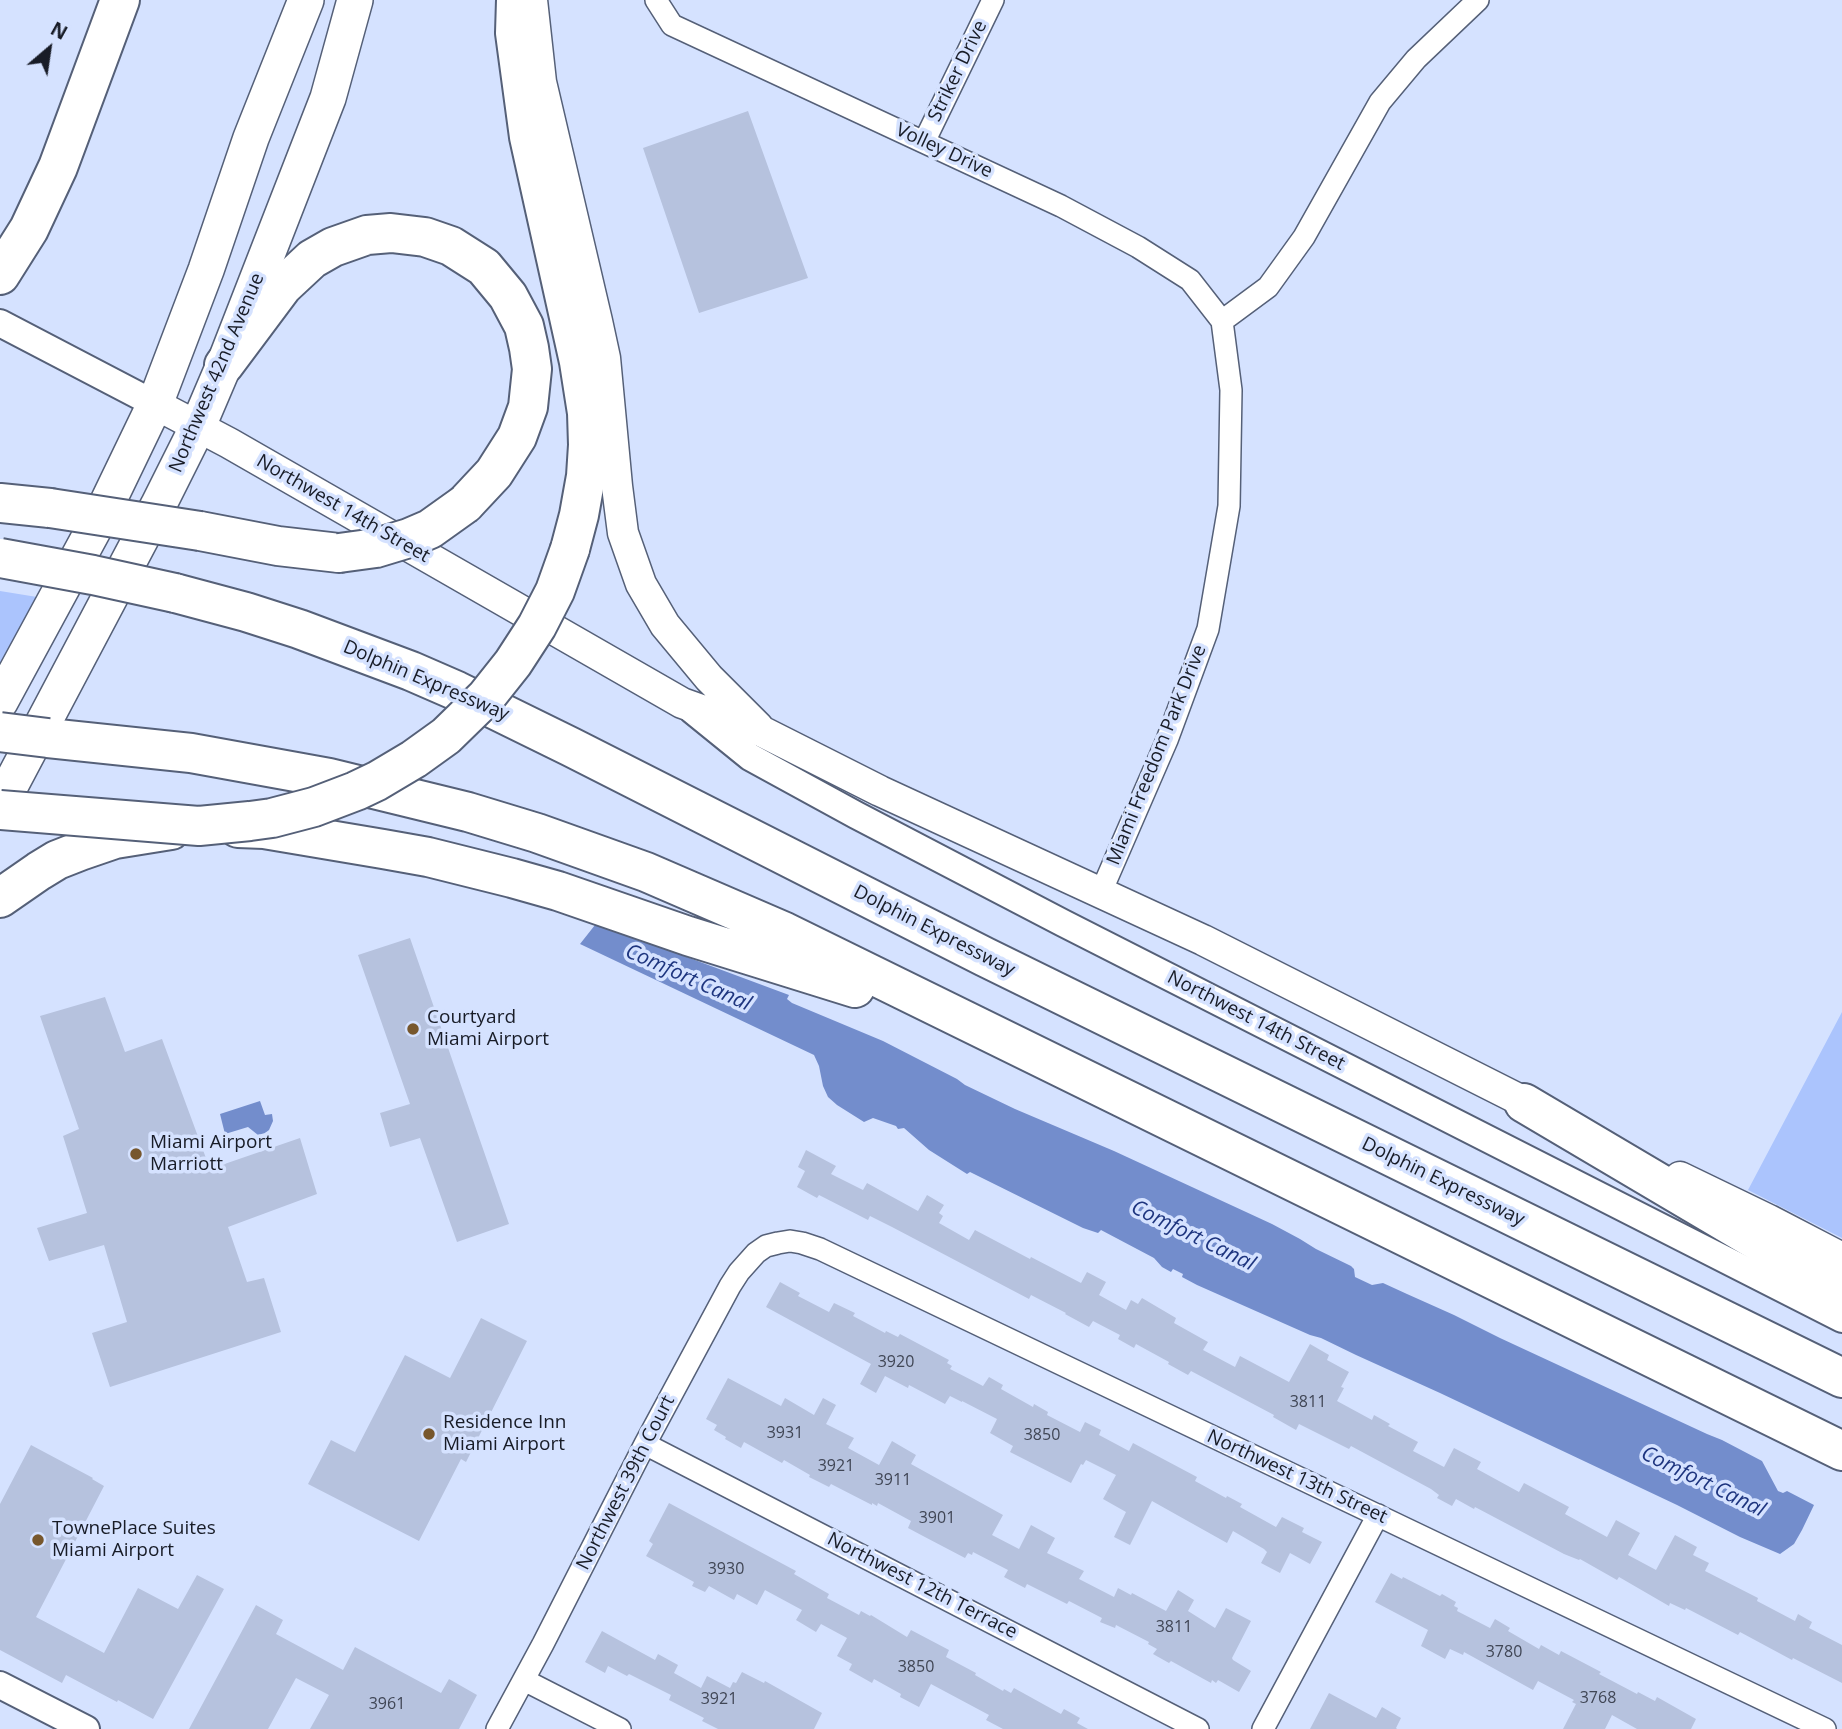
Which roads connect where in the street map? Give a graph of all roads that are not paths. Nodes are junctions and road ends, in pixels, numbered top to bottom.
1 (120, 0) edge
2 (282, 0) edge
3 (306, 0) edge
4 (355, 0) edge
5 (380, 0) edge
6 (516, 0) edge
7 (532, 0) edge
8 (656, 0) edge
9 (993, 0) edge
10 (1478, 0) edge
11 (328, 97) junction
12 (251, 138) junction
13 (924, 142) junction
14 (0, 275) edge
15 (1222, 321) junction
16 (0, 323) edge
17 (223, 365) junction
18 (155, 404) junction
19 (198, 426) junction
20 (0, 503) edge
21 (0, 558) edge
22 (0, 702) edge
23 (682, 702) junction
24 (0, 732) edge
25 (763, 732) junction
26 (0, 737) edge
27 (48, 738) junction
28 (0, 805) edge
29 (0, 810) edge
30 (1101, 892) junction
31 (0, 898) edge
32 (972, 1024) junction
33 (1524, 1103) junction
34 (766, 1247) joint
35 (1842, 1258) edge
36 (1842, 1286) edge
37 (1842, 1319) edge
38 (1842, 1378) edge
39 (645, 1444) junction
40 (1842, 1451) edge
41 (1378, 1515) junction
42 (524, 1680) junction
43 (0, 1685) edge
44 (86, 1729) edge
45 (497, 1729) edge
46 (620, 1729) edge
47 (1198, 1729) edge
48 (1263, 1729) edge
49 (1825, 1729) edge

1 - 14 highway
2 - 12 highway
3 - 12 highway
4 - 11 highway, Northwest 42nd Avenue
5 - 11 highway
6 - 29 highway, bridge
7 - 25 main road
8 - 13 street, Volley Drive
9 - 13 street, Striker Drive
10 - 15 street
11 - 17 highway, Northwest 42nd Avenue
12 - 18 highway
13 - 15 street, Volley Drive
15 - 30 street, Miami Freedom Park Drive
16 - 18 street, Northwest 14th Street
17 - 19 highway, Northwest 42nd Avenue
17 - 20 highway, bridge
18 - 19 main road, Northwest 14th Street
18 - 22 highway
19 - 23 main road, Northwest 14th Street
19 - 28 highway, Northwest 42nd Avenue
21 - 38 highway, Dolphin Expressway, bridge
23 - 25 main road, Northwest 14th Street
23 - 37 street, Northwest 14th Street
24 - 27 highway, bridge
25 - 30 main road, Northwest 14th Street
26 - 27 highway, bridge
27 - 32 highway
30 - 33 main road, Northwest 14th Street
31 - 32 highway
32 - 40 highway
33 - 35 main road, Northwest 14th Street
33 - 36 highway
34 - 39 street, Northwest 39th Court
34 - 41 street, Northwest 13th Street
39 - 42 street, Northwest 39th Court
39 - 47 street, Northwest 12th Terrace
41 - 48 street
41 - 49 street, Northwest 13th Street
42 - 45 street, Northwest 39th Court
42 - 46 street
43 - 44 street

